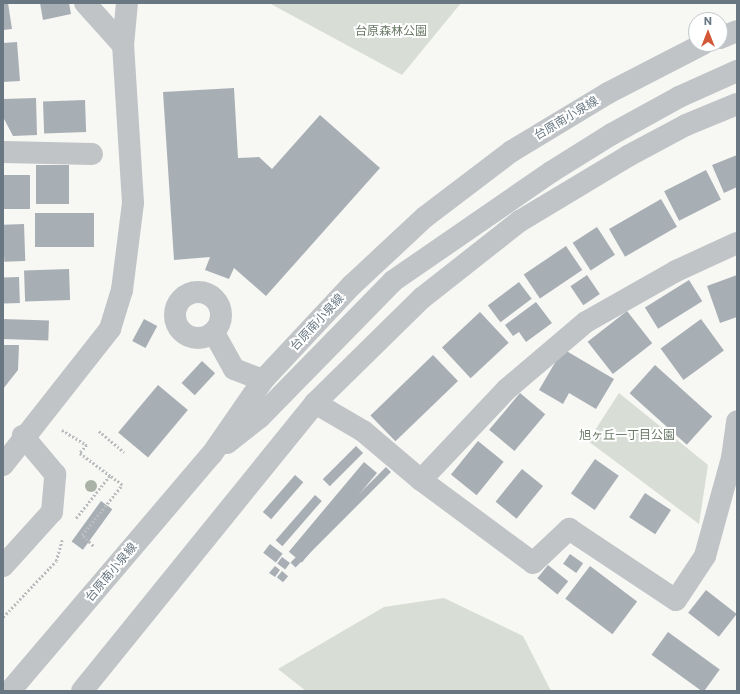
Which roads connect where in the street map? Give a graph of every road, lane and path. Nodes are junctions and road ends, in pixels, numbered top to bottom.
1 (85, 3) edge
2 (127, 3) edge
3 (123, 46) junction
4 (688, 52) edge
5 (737, 72) edge
6 (737, 104) edge
7 (3, 152) edge
8 (92, 154) dead end
9 (489, 213) junction
10 (737, 243) edge
11 (214, 333) dead end
12 (263, 380) junction
13 (333, 382) junction
14 (315, 403) junction
15 (737, 421) edge
16 (99, 431) dead end
17 (23, 436) junction
18 (124, 452) dead end
19 (212, 454) junction
20 (3, 465) edge
21 (110, 476) dead end
22 (421, 480) junction
23 (93, 546) dead end
24 (3, 566) edge
25 (10, 691) edge
26 (82, 691) edge

1 - 3 street
2 - 3 street
3 - 17 street
4 - 12 street, 台原南小泉線
5 - 9 street
6 - 13 street
7 - 8 street
9 - 13 street
9 - 19 street
10 - 22 street
11 - 12 street
12 - 19 street, 台原南小泉線
13 - 14 street
14 - 22 street
14 - 26 street
15 - 22 street
16 - 18 path
17 - 20 street
17 - 24 street
19 - 25 street, 台原南小泉線
21 - 23 path

